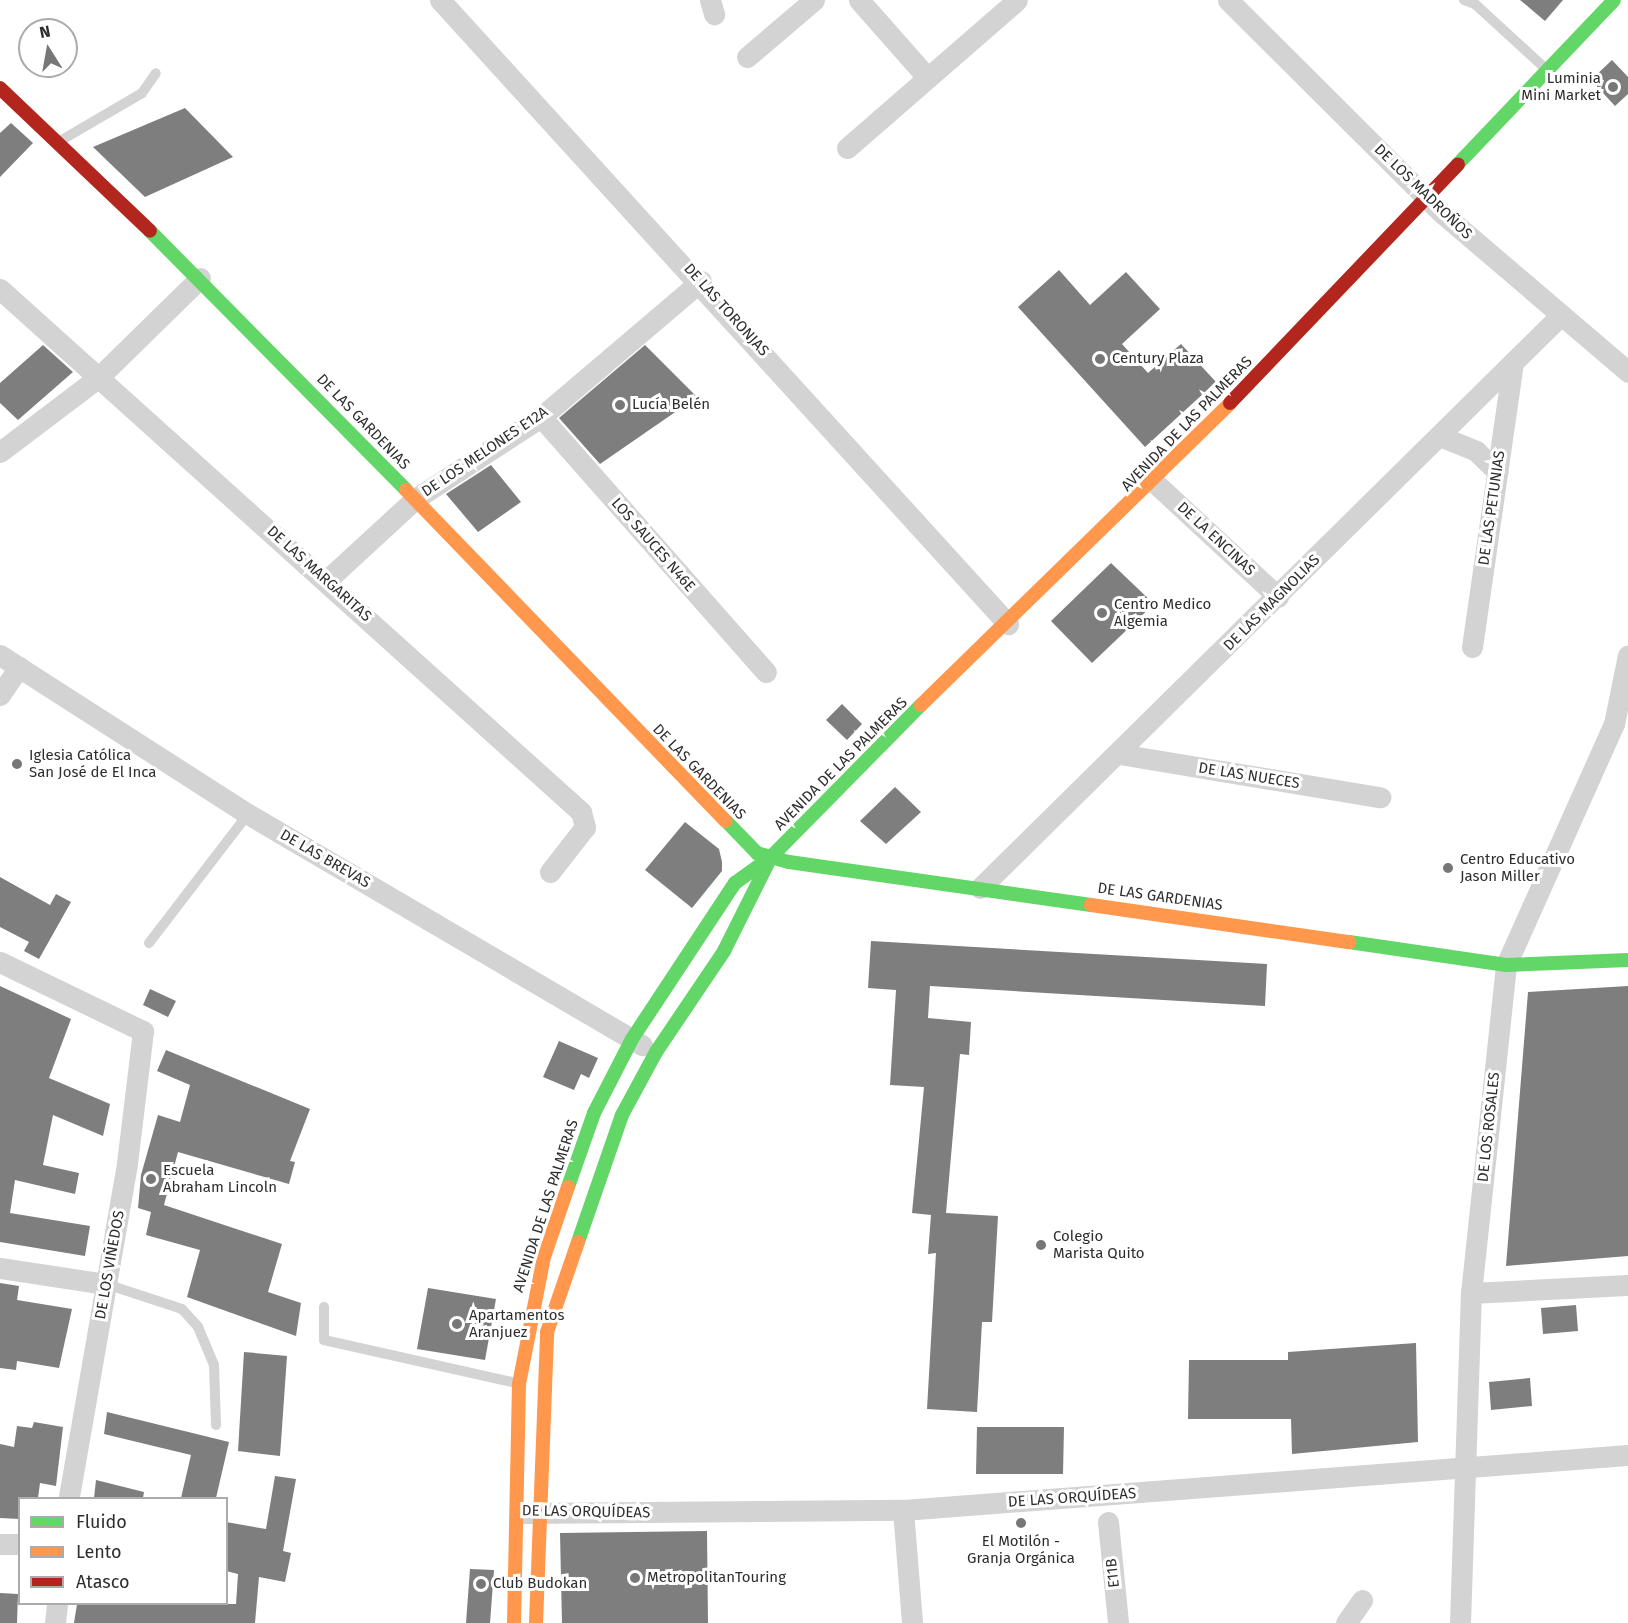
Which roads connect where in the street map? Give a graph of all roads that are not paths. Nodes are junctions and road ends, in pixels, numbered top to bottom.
1 (440, 0) edge
2 (814, 0) edge
3 (859, 0) edge
4 (1017, 0) edge
5 (1228, 0) edge
6 (1464, 0) edge
7 (1618, 5) edge
8 (747, 57) dead end
9 (1549, 71) junction
10 (156, 73) dead end
11 (926, 76) junction
12 (0, 88) edge
13 (57, 143) junction
14 (847, 148) dead end
15 (1429, 200) junction
16 (200, 278) junction
17 (701, 281) junction
18 (0, 289) edge
19 (1561, 315) junction
20 (1512, 368) junction
21 (1628, 372) edge
22 (100, 376) junction
23 (541, 417) junction
24 (1442, 437) junction
25 (0, 452) edge
26 (1498, 472) junction
27 (1154, 482) junction
28 (415, 499) junction
29 (327, 580) junction
30 (1278, 597) junction
31 (1008, 624) junction
32 (1472, 647) dead end
33 (0, 655) edge
34 (1628, 655) edge
35 (19, 667) junction
36 (766, 672) dead end
37 (0, 695) edge
38 (1119, 754) junction
39 (1380, 797) dead end
40 (248, 814) junction
41 (771, 857) junction
42 (550, 872) dead end
43 (980, 888) junction
44 (149, 943) dead end
45 (1628, 960) edge
46 (0, 962) edge
47 (1506, 965) junction
48 (632, 1039) junction
49 (656, 1052) junction
50 (0, 1268) edge
51 (106, 1284) junction
52 (1628, 1285) edge
53 (1471, 1293) junction
54 (324, 1307) dead end
55 (519, 1384) junction
56 (216, 1425) dead end
57 (1628, 1455) edge
58 (1461, 1470) junction
59 (69, 1497) edge
60 (903, 1510) junction
61 (514, 1511) junction
62 (536, 1514) junction
63 (1108, 1522) dead end
64 (0, 1544) edge
65 (18, 1544) edge
66 (1362, 1600) dead end
67 (57, 1605) edge
68 (55, 1623) edge
69 (514, 1623) edge
70 (536, 1623) edge
71 (912, 1623) edge
72 (1119, 1623) edge
73 (1346, 1623) edge
74 (1460, 1623) edge

1 - 17 street, DE LAS TORONJAS
2 - 8 street
3 - 11 street
4 - 11 street
5 - 15 street, DE LOS MADROÑOS
6 - 9 lane
7 - 9 street, AVENIDA DE LAS PALMERAS
9 - 15 street, AVENIDA DE LAS PALMERAS
10 - 13 lane
11 - 14 street
12 - 13 street, DE LAS GARDENIAS
13 - 16 street, DE LAS GARDENIAS
15 - 19 street, DE LOS MADROÑOS
15 - 27 street, AVENIDA DE LAS PALMERAS
16 - 22 street
16 - 28 street, DE LAS GARDENIAS
17 - 23 street, DE LOS MELONES E12A
17 - 31 street, DE LAS TORONJAS
18 - 22 street, DE LAS MARGARITAS
19 - 20 street, DE LAS MAGNOLIAS
19 - 21 street, DE LOS MADROÑOS
20 - 24 street, DE LAS MAGNOLIAS
20 - 26 street, DE LAS PETUNIAS
22 - 25 street
22 - 29 street, DE LAS MARGARITAS
23 - 28 street, DE LOS MELONES E12A
23 - 36 street, LOS SAUCES N46E
24 - 26 street
24 - 30 street, DE LAS MAGNOLIAS
26 - 32 street, DE LAS PETUNIAS
27 - 30 street, DE LA ENCINAS
27 - 31 street, AVENIDA DE LAS PALMERAS
28 - 29 street, DE LOS MELONES E12A
28 - 41 street, DE LAS GARDENIAS
29 - 42 street, DE LAS MARGARITAS
30 - 38 street, DE LAS MAGNOLIAS
31 - 41 street, AVENIDA DE LAS PALMERAS
33 - 35 street, DE LAS BREVAS
34 - 47 street, DE LOS ROSALES
35 - 37 street
35 - 40 street, DE LAS BREVAS
38 - 39 street, DE LAS NUECES
38 - 43 street, DE LAS MAGNOLIAS
40 - 44 lane
40 - 48 street, DE LAS BREVAS
41 - 43 street, DE LAS GARDENIAS
41 - 48 street, AVENIDA DE LAS PALMERAS
41 - 49 street, AVENIDA DE LAS PALMERAS
43 - 47 street, DE LAS GARDENIAS
45 - 47 street, DE LAS GARDENIAS
46 - 51 street, DE LOS VIÑEDOS
47 - 53 street, DE LOS ROSALES
48 - 49 street, DE LAS BREVAS
48 - 55 street, AVENIDA DE LAS PALMERAS
49 - 62 street, AVENIDA DE LAS PALMERAS
50 - 51 street
51 - 56 lane
51 - 59 street, DE LOS VIÑEDOS
52 - 53 street
53 - 58 street, DE LOS ROSALES
54 - 55 lane
55 - 61 street, AVENIDA DE LAS PALMERAS
57 - 58 street, DE LAS ORQUÍDEAS
58 - 60 street, DE LAS ORQUÍDEAS
58 - 74 street, DE LOS ROSALES
60 - 62 street, DE LAS ORQUÍDEAS
60 - 71 street
61 - 62 street, DE LAS ORQUÍDEAS
61 - 69 street, AVENIDA DE LAS PALMERAS
62 - 70 street, AVENIDA DE LAS PALMERAS
63 - 72 street, E11B
64 - 65 street
66 - 73 street
67 - 68 street

